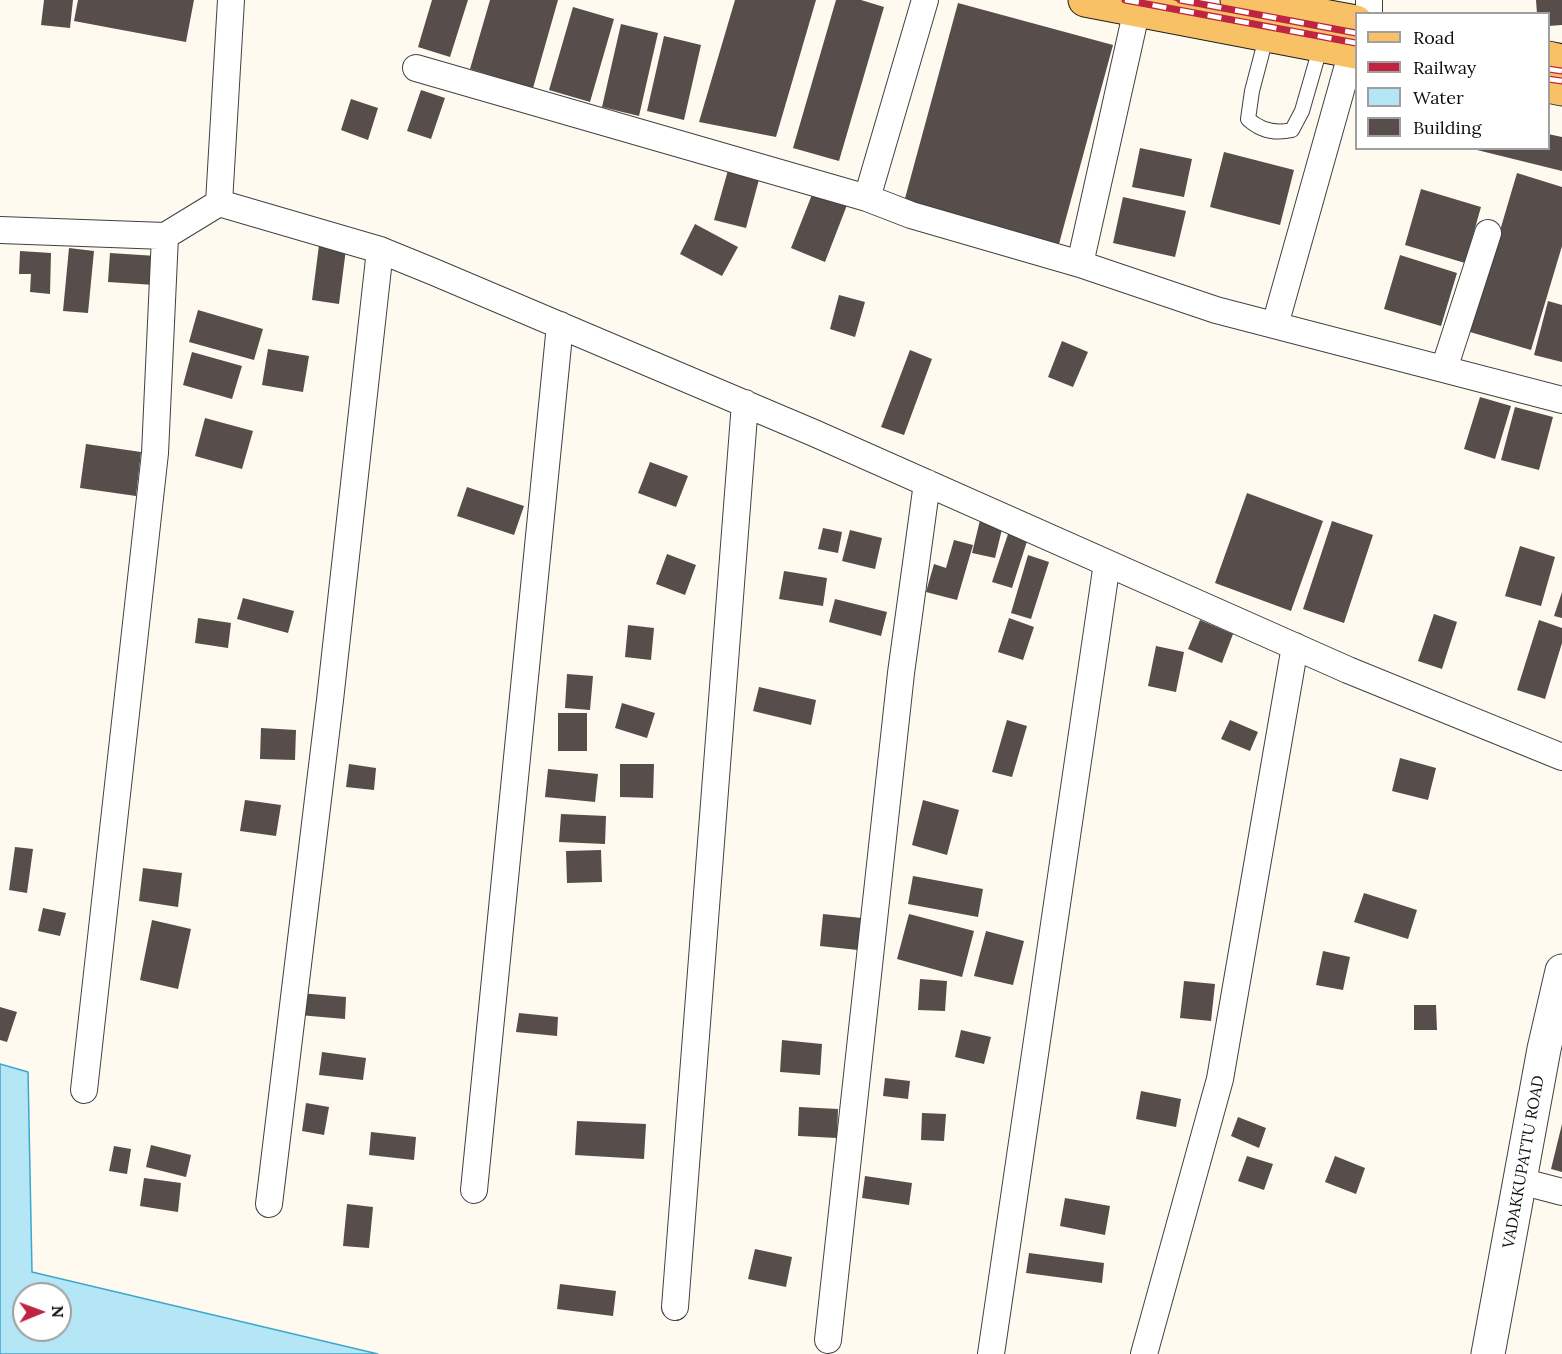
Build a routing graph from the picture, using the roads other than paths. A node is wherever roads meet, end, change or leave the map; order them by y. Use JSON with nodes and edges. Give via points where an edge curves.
{"nodes":[{"id":1,"x":231,"y":0,"type":"edge"},
{"id":2,"x":925,"y":0,"type":"edge"},
{"id":3,"x":1085,"y":0,"type":"edge"},
{"id":4,"x":1237,"y":0,"type":"edge"},
{"id":5,"x":1137,"y":9,"type":"junction"},
{"id":6,"x":1185,"y":9,"type":"edge"},
{"id":7,"x":1266,"y":34,"type":"junction"},
{"id":8,"x":1355,"y":42,"type":"edge"},
{"id":9,"x":1321,"y":45,"type":"junction"},
{"id":10,"x":416,"y":68,"type":"dead end"},
{"id":11,"x":867,"y":198,"type":"junction"},
{"id":12,"x":219,"y":203,"type":"junction"},
{"id":13,"x":0,"y":230,"type":"edge"},
{"id":14,"x":1488,"y":233,"type":"dead end"},
{"id":15,"x":165,"y":236,"type":"junction"},
{"id":16,"x":380,"y":249,"type":"junction"},
{"id":17,"x":1080,"y":264,"type":"junction"},
{"id":18,"x":560,"y":325,"type":"junction"},
{"id":19,"x":1275,"y":325,"type":"junction"},
{"id":20,"x":1444,"y":369,"type":"junction"},
{"id":21,"x":1562,"y":400,"type":"edge"},
{"id":22,"x":745,"y":403,"type":"junction"},
{"id":23,"x":927,"y":483,"type":"junction"},
{"id":24,"x":1107,"y":563,"type":"junction"},
{"id":25,"x":1294,"y":646,"type":"junction"},
{"id":26,"x":1562,"y":757,"type":"edge"},
{"id":27,"x":1562,"y":971,"type":"edge"},
{"id":28,"x":1553,"y":1052,"type":"edge"},
{"id":29,"x":84,"y":1090,"type":"dead end"},
{"id":30,"x":1521,"y":1181,"type":"junction"},
{"id":31,"x":474,"y":1190,"type":"dead end"},
{"id":32,"x":1562,"y":1192,"type":"edge"},
{"id":33,"x":269,"y":1204,"type":"dead end"},
{"id":34,"x":675,"y":1307,"type":"dead end"},
{"id":35,"x":828,"y":1340,"type":"dead end"},
{"id":36,"x":991,"y":1354,"type":"edge"},
{"id":37,"x":1144,"y":1354,"type":"edge"},
{"id":38,"x":1488,"y":1354,"type":"edge"}],
"edges":[{"from":1,"to":12,"type":"street"},
{"from":2,"to":11,"type":"street"},
{"from":3,"to":5,"type":"main road"},
{"from":4,"to":8,"type":"main road"},
{"from":5,"to":6,"type":"main road"},
{"from":5,"to":17,"type":"street"},
{"from":6,"to":7,"type":"main road"},
{"from":7,"to":9,"type":"main road"},
{"from":7,"to":9,"type":"lane","via":[[1248,119],[1257,128],[1279,133],[1292,130],[1302,111]]},
{"from":8,"to":9,"type":"main road"},
{"from":8,"to":19,"type":"street"},
{"from":10,"to":11,"type":"street"},
{"from":11,"to":17,"type":"street"},
{"from":12,"to":15,"type":"street"},
{"from":12,"to":16,"type":"street"},
{"from":13,"to":15,"type":"street"},
{"from":14,"to":20,"type":"street"},
{"from":15,"to":29,"type":"street","via":[[155,453]]},
{"from":16,"to":18,"type":"street"},
{"from":16,"to":33,"type":"street"},
{"from":17,"to":19,"type":"street","via":[[1216,310]]},
{"from":18,"to":22,"type":"street"},
{"from":18,"to":31,"type":"street"},
{"from":19,"to":20,"type":"street"},
{"from":20,"to":21,"type":"street"},
{"from":22,"to":23,"type":"street"},
{"from":22,"to":34,"type":"street"},
{"from":23,"to":24,"type":"street"},
{"from":23,"to":35,"type":"street","via":[[901,673]]},
{"from":24,"to":25,"type":"street"},
{"from":24,"to":36,"type":"street"},
{"from":25,"to":26,"type":"street"},
{"from":25,"to":37,"type":"street","via":[[1221,1079]]},
{"from":27,"to":28,"type":"street","name":"VADAKKUPATTU ROAD"},
{"from":28,"to":30,"type":"street","name":"VADAKKUPATTU ROAD"},
{"from":30,"to":32,"type":"street"},
{"from":30,"to":38,"type":"street","name":"VADAKKUPATTU ROAD"}]}
